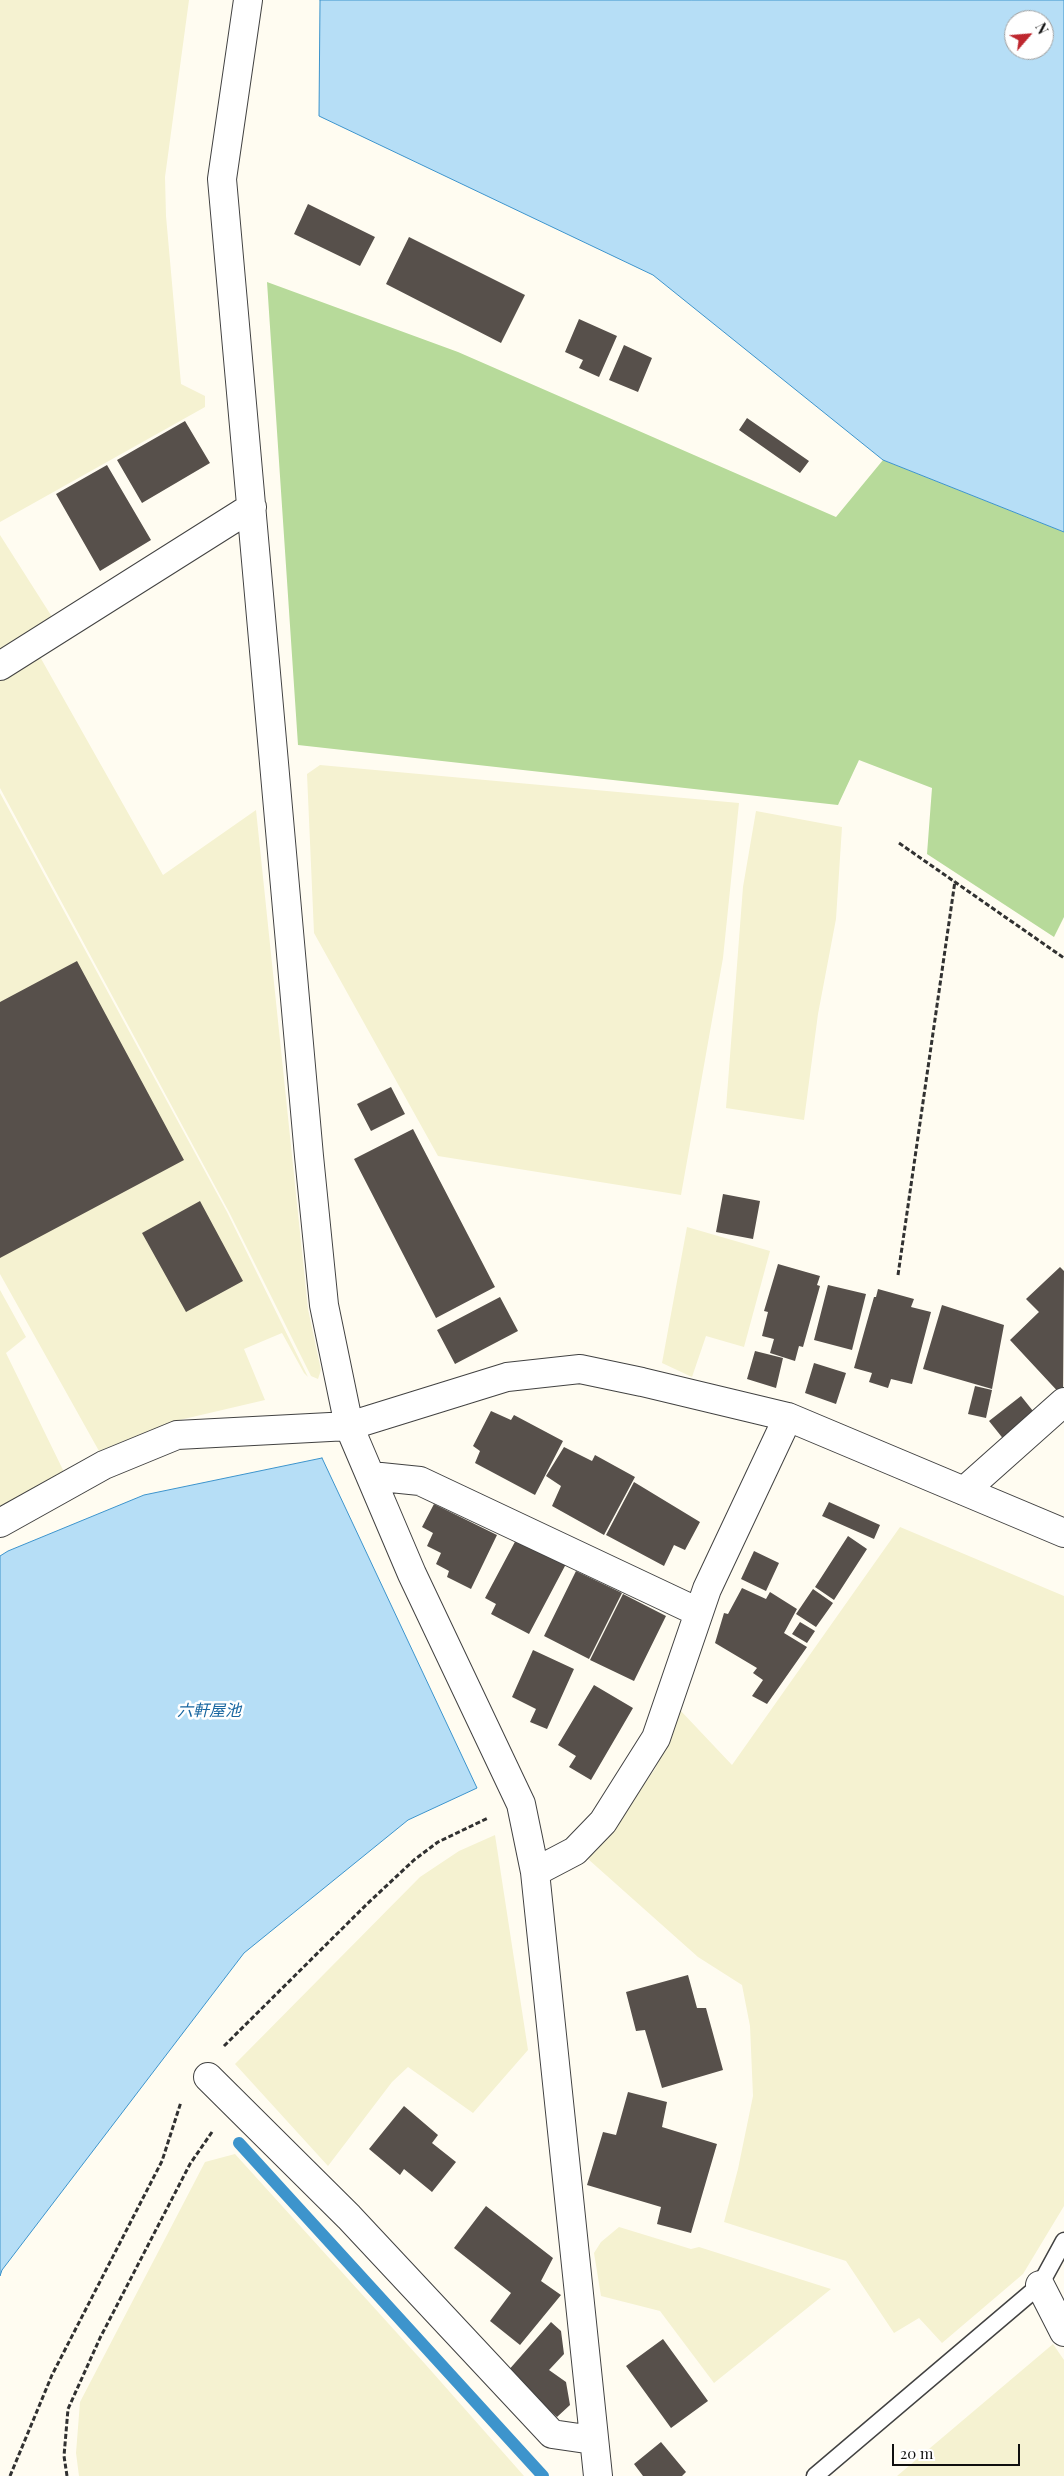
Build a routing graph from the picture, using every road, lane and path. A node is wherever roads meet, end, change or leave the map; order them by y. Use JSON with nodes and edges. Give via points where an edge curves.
{"nodes":[{"id":1,"x":248,"y":0,"type":"edge"},
{"id":2,"x":252,"y":507,"type":"junction"},
{"id":3,"x":0,"y":666,"type":"edge"},
{"id":4,"x":899,"y":842,"type":"dead end"},
{"id":5,"x":955,"y":881,"type":"junction"},
{"id":6,"x":1064,"y":958,"type":"edge"},
{"id":7,"x":898,"y":1275,"type":"dead end"},
{"id":8,"x":1064,"y":1402,"type":"edge"},
{"id":9,"x":788,"y":1417,"type":"junction"},
{"id":10,"x":349,"y":1426,"type":"junction"},
{"id":11,"x":371,"y":1476,"type":"junction"},
{"id":12,"x":964,"y":1491,"type":"junction"},
{"id":13,"x":0,"y":1523,"type":"edge"},
{"id":14,"x":1064,"y":1533,"type":"edge"},
{"id":15,"x":698,"y":1612,"type":"junction"},
{"id":16,"x":535,"y":1872,"type":"junction"},
{"id":17,"x":208,"y":2077,"type":"dead end"},
{"id":18,"x":243,"y":2111,"type":"junction"},
{"id":19,"x":1064,"y":2241,"type":"edge"},
{"id":20,"x":1040,"y":2285,"type":"junction"},
{"id":21,"x":1064,"y":2332,"type":"edge"},
{"id":22,"x":593,"y":2440,"type":"junction"},
{"id":23,"x":67,"y":2476,"type":"edge"},
{"id":24,"x":598,"y":2476,"type":"edge"},
{"id":25,"x":815,"y":2476,"type":"edge"}],
"edges":[{"from":1,"to":2,"type":"street","via":[[222,179]]},
{"from":2,"to":3,"type":"street"},
{"from":2,"to":10,"type":"street","via":[[324,1305]]},
{"from":4,"to":5,"type":"path"},
{"from":5,"to":6,"type":"path"},
{"from":5,"to":7,"type":"path"},
{"from":8,"to":12,"type":"street"},
{"from":9,"to":10,"type":"street","via":[[580,1369],[507,1377]]},
{"from":9,"to":12,"type":"street"},
{"from":9,"to":15,"type":"street"},
{"from":10,"to":11,"type":"street"},
{"from":10,"to":13,"type":"street","via":[[177,1435],[104,1465]]},
{"from":11,"to":15,"type":"street","via":[[420,1481]]},
{"from":11,"to":16,"type":"street","via":[[412,1574],[521,1804]]},
{"from":12,"to":14,"type":"street"},
{"from":15,"to":16,"type":"street","via":[[656,1738],[603,1822],[575,1851]]},
{"from":16,"to":22,"type":"street"},
{"from":17,"to":18,"type":"street"},
{"from":18,"to":22,"type":"street","via":[[349,2217],[552,2434]]},
{"from":18,"to":23,"type":"path","via":[[214,2129],[190,2164],[100,2338],[68,2409],[64,2456]]},
{"from":19,"to":20,"type":"lane"},
{"from":20,"to":21,"type":"street"},
{"from":20,"to":25,"type":"lane"},
{"from":22,"to":24,"type":"street"}]}
